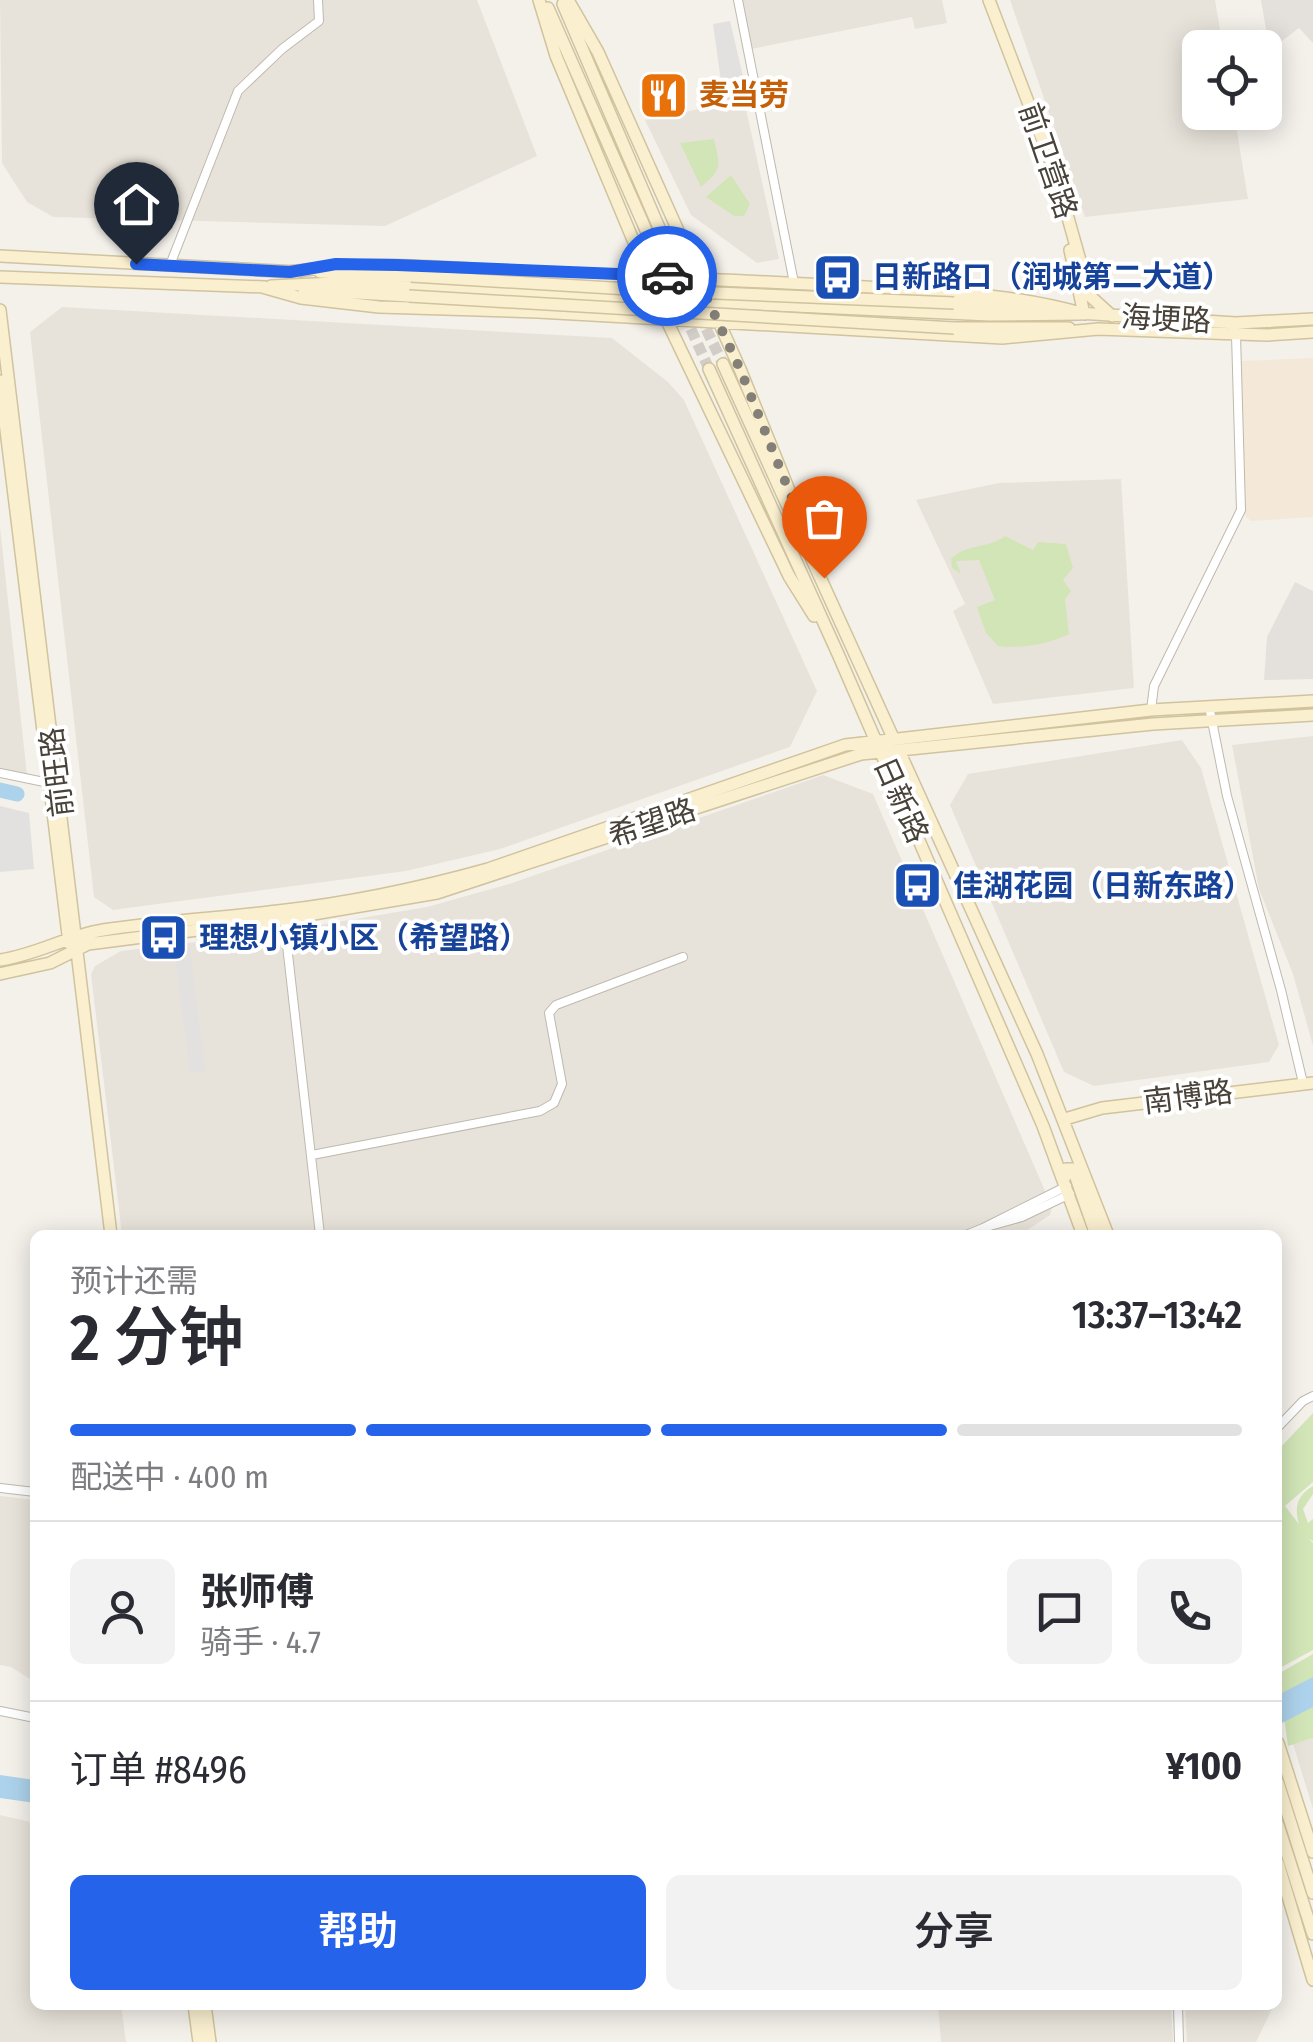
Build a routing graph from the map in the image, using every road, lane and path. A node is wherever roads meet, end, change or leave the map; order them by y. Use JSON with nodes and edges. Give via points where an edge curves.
{"nodes":[{"id":1,"x":318,"y":0,"type":"edge"},
{"id":2,"x":542,"y":0,"type":"edge"},
{"id":3,"x":565,"y":0,"type":"edge"},
{"id":4,"x":738,"y":0,"type":"edge"},
{"id":5,"x":985,"y":0,"type":"edge"},
{"id":6,"x":0,"y":256,"type":"edge"},
{"id":7,"x":170,"y":265,"type":"junction"},
{"id":8,"x":290,"y":272,"type":"junction"},
{"id":9,"x":648,"y":276,"type":"junction"},
{"id":10,"x":0,"y":277,"type":"edge"},
{"id":11,"x":697,"y":277,"type":"junction"},
{"id":12,"x":794,"y":283,"type":"junction"},
{"id":13,"x":262,"y":287,"type":"junction"},
{"id":14,"x":659,"y":301,"type":"junction"},
{"id":15,"x":708,"y":302,"type":"junction"},
{"id":16,"x":0,"y":310,"type":"edge"},
{"id":17,"x":1084,"y":314,"type":"junction"},
{"id":18,"x":1313,"y":319,"type":"edge"},
{"id":19,"x":668,"y":320,"type":"junction"},
{"id":20,"x":1112,"y":322,"type":"junction"},
{"id":21,"x":717,"y":323,"type":"junction"},
{"id":22,"x":1098,"y":329,"type":"junction"},
{"id":23,"x":1313,"y":332,"type":"edge"},
{"id":24,"x":1236,"y":335,"type":"junction"},
{"id":25,"x":723,"y":364,"type":"tunnel mouth"},
{"id":26,"x":708,"y":369,"type":"tunnel mouth"},
{"id":27,"x":0,"y":381,"type":"edge"},
{"id":28,"x":844,"y":635,"type":"junction"},
{"id":29,"x":838,"y":654,"type":"junction"},
{"id":30,"x":1313,"y":700,"type":"edge"},
{"id":31,"x":1151,"y":710,"type":"junction"},
{"id":32,"x":1210,"y":713,"type":"junction"},
{"id":33,"x":1313,"y":714,"type":"edge"},
{"id":34,"x":891,"y":739,"type":"junction"},
{"id":35,"x":878,"y":746,"type":"junction"},
{"id":36,"x":897,"y":752,"type":"junction"},
{"id":37,"x":0,"y":773,"type":"edge"},
{"id":38,"x":49,"y":783,"type":"junction"},
{"id":39,"x":284,"y":919,"type":"junction"},
{"id":40,"x":73,"y":943,"type":"junction"},
{"id":41,"x":683,"y":957,"type":"dead end"},
{"id":42,"x":0,"y":960,"type":"edge"},
{"id":43,"x":0,"y":974,"type":"edge"},
{"id":44,"x":1308,"y":1083,"type":"edge"},
{"id":45,"x":1065,"y":1119,"type":"junction"},
{"id":46,"x":312,"y":1155,"type":"junction"},
{"id":47,"x":1067,"y":1186,"type":"junction"},
{"id":48,"x":107,"y":1230,"type":"edge"},
{"id":49,"x":320,"y":1230,"type":"edge"},
{"id":50,"x":978,"y":1230,"type":"edge"},
{"id":51,"x":1082,"y":1230,"type":"edge"},
{"id":52,"x":1094,"y":1230,"type":"edge"},
{"id":53,"x":1106,"y":1230,"type":"edge"},
{"id":54,"x":1313,"y":1396,"type":"edge"},
{"id":55,"x":1282,"y":1423,"type":"edge"},
{"id":56,"x":0,"y":1488,"type":"edge"},
{"id":57,"x":30,"y":1491,"type":"edge"},
{"id":58,"x":0,"y":1712,"type":"edge"},
{"id":59,"x":30,"y":1717,"type":"edge"},
{"id":60,"x":1282,"y":1756,"type":"edge"},
{"id":61,"x":1282,"y":1796,"type":"edge"},
{"id":62,"x":1282,"y":1838,"type":"edge"},
{"id":63,"x":1313,"y":1852,"type":"edge"},
{"id":64,"x":1282,"y":1875,"type":"edge"},
{"id":65,"x":1313,"y":1894,"type":"edge"},
{"id":66,"x":1313,"y":1934,"type":"edge"},
{"id":67,"x":1313,"y":1980,"type":"edge"},
{"id":68,"x":195,"y":2010,"type":"edge"},
{"id":69,"x":206,"y":2010,"type":"edge"},
{"id":70,"x":1178,"y":2010,"type":"edge"},
{"id":71,"x":199,"y":2042,"type":"edge"},
{"id":72,"x":210,"y":2042,"type":"edge"},
{"id":73,"x":1179,"y":2042,"type":"edge"}],
"edges":[{"from":1,"to":7,"type":"street","via":[[319,21],[238,90]]},
{"from":2,"to":3,"type":"main road","name":"日新路","via":[[660,245]]},
{"from":2,"to":9,"type":"main road","via":[[556,56]]},
{"from":3,"to":11,"type":"main road","name":"日新路","via":[[598,52]]},
{"from":4,"to":12,"type":"street"},
{"from":5,"to":17,"type":"main road","name":"前卫营路","via":[[1049,179]]},
{"from":5,"to":20,"type":"main road","name":"前卫营路","via":[[1056,175],[1090,296]]},
{"from":6,"to":7,"type":"main road","name":"海埂路"},
{"from":7,"to":8,"type":"main road","name":"海埂路"},
{"from":8,"to":9,"type":"main road","via":[[336,264]]},
{"from":8,"to":17,"type":"main road","name":"海埂路","bridge":true},
{"from":9,"to":11,"type":"main road"},
{"from":9,"to":14,"type":"main road"},
{"from":10,"to":13,"type":"main road","name":"海埂路"},
{"from":11,"to":12,"type":"main road"},
{"from":11,"to":14,"type":"main road","via":[[684,296]]},
{"from":11,"to":15,"type":"main road","name":"日新路"},
{"from":12,"to":17,"type":"main road","via":[[1002,295]]},
{"from":13,"to":14,"type":"main road","via":[[336,283]]},
{"from":13,"to":19,"type":"main road","via":[[379,307]]},
{"from":13,"to":22,"type":"main road","name":"海埂路","bridge":true,"via":[[954,328]]},
{"from":14,"to":19,"type":"main road"},
{"from":15,"to":17,"type":"main road"},
{"from":15,"to":19,"type":"main road","via":[[684,306]]},
{"from":15,"to":21,"type":"main road","name":"日新路"},
{"from":16,"to":40,"type":"main road","name":"前旺路"},
{"from":17,"to":20,"type":"main road","name":"海埂路"},
{"from":18,"to":20,"type":"main road","name":"海埂路"},
{"from":19,"to":21,"type":"main road"},
{"from":19,"to":29,"type":"main road","via":[[789,576]]},
{"from":20,"to":22,"type":"main road"},
{"from":20,"to":24,"type":"main road","name":"海埂路"},
{"from":21,"to":22,"type":"main road","via":[[1002,338]]},
{"from":21,"to":28,"type":"main road","name":"日新路"},
{"from":23,"to":24,"type":"main road","name":"海埂路"},
{"from":24,"to":31,"type":"street","via":[[1241,510],[1154,686]]},
{"from":25,"to":28,"type":"main road","name":"日新路"},
{"from":26,"to":29,"type":"main road","name":"日新路"},
{"from":27,"to":38,"type":"main road","name":"前旺路"},
{"from":28,"to":34,"type":"main road","name":"日新路"},
{"from":29,"to":35,"type":"main road","name":"日新路"},
{"from":30,"to":32,"type":"main road","name":"希望路"},
{"from":31,"to":32,"type":"main road","name":"希望路"},
{"from":31,"to":34,"type":"main road","name":"希望路"},
{"from":32,"to":33,"type":"main road","name":"希望路"},
{"from":32,"to":36,"type":"main road","name":"希望路"},
{"from":32,"to":44,"type":"street"},
{"from":34,"to":35,"type":"main road","name":"希望路"},
{"from":34,"to":36,"type":"main road","name":"日新路"},
{"from":35,"to":36,"type":"main road","name":"希望路"},
{"from":35,"to":39,"type":"main road","name":"希望路","via":[[437,893]]},
{"from":35,"to":40,"type":"main road","name":"希望路","via":[[827,750],[433,884]]},
{"from":35,"to":47,"type":"main road","name":"日新路"},
{"from":36,"to":45,"type":"main road","name":"日新路"},
{"from":37,"to":38,"type":"street"},
{"from":38,"to":40,"type":"main road","name":"前旺路"},
{"from":39,"to":40,"type":"main road","name":"希望路"},
{"from":39,"to":46,"type":"street"},
{"from":40,"to":42,"type":"main road","name":"希望路"},
{"from":40,"to":43,"type":"main road","name":"希望路","via":[[50,963]]},
{"from":40,"to":48,"type":"main road","name":"前旺路"},
{"from":41,"to":46,"type":"street","via":[[556,1005],[549,1013],[562,1084],[554,1102],[540,1110]]},
{"from":44,"to":45,"type":"main road","name":"南博路","via":[[1102,1108]]},
{"from":45,"to":53,"type":"main road","name":"日新路"},
{"from":46,"to":49,"type":"street"},
{"from":47,"to":50,"type":"street"},
{"from":47,"to":51,"type":"main road","name":"日新路"},
{"from":47,"to":52,"type":"main road","via":[[1066,1169],[1072,1168]]},
{"from":54,"to":55,"type":"street"},
{"from":56,"to":57,"type":"street"},
{"from":58,"to":59,"type":"street"},
{"from":60,"to":63,"type":"main road"},
{"from":61,"to":65,"type":"main road"},
{"from":62,"to":66,"type":"main road"},
{"from":64,"to":67,"type":"main road"},
{"from":68,"to":71,"type":"main road"},
{"from":69,"to":72,"type":"main road"},
{"from":70,"to":73,"type":"street"}]}
